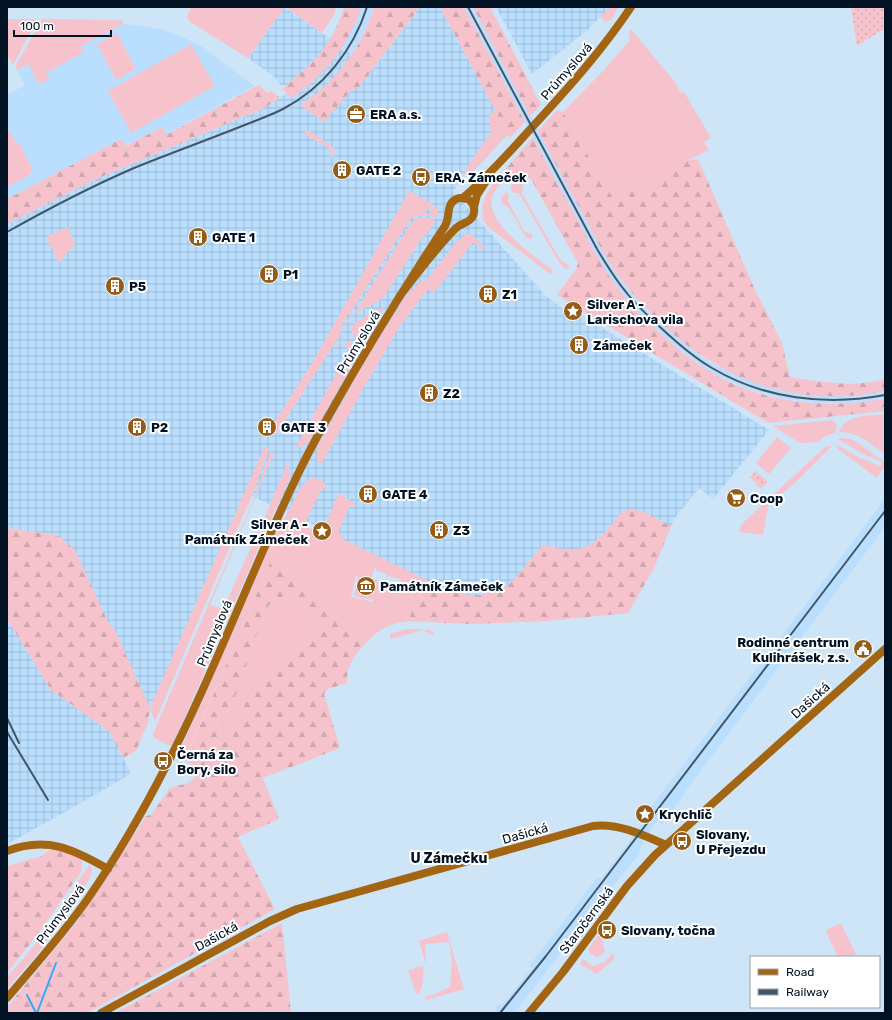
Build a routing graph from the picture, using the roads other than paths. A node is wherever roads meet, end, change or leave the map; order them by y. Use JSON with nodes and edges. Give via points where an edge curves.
{"nodes":[{"id":1,"x":631,"y":7,"type":"edge"},
{"id":2,"x":514,"y":147,"type":"junction"},
{"id":3,"x":464,"y":198,"type":"junction"},
{"id":4,"x":474,"y":207,"type":"junction"},
{"id":5,"x":448,"y":212,"type":"junction"},
{"id":6,"x":463,"y":224,"type":"junction"},
{"id":7,"x":402,"y":293,"type":"junction"},
{"id":8,"x":885,"y":649,"type":"edge"},
{"id":9,"x":666,"y":845,"type":"junction"},
{"id":10,"x":7,"y":851,"type":"edge"},
{"id":11,"x":108,"y":869,"type":"junction"},
{"id":12,"x":7,"y":997,"type":"edge"},
{"id":13,"x":101,"y":1013,"type":"edge"},
{"id":14,"x":529,"y":1013,"type":"edge"}],
"edges":[{"from":1,"to":2,"type":"main road","name":"Průmyslová","via":[[596,56]]},
{"from":2,"to":3,"type":"main road","name":"Průmyslová"},
{"from":2,"to":4,"type":"main road","name":"Průmyslová","via":[[481,189]]},
{"from":3,"to":4,"type":"main road"},
{"from":3,"to":5,"type":"main road","name":"Průmyslová","via":[[452,201]]},
{"from":4,"to":6,"type":"main road","name":"Průmyslová","via":[[472,217]]},
{"from":5,"to":6,"type":"main road","via":[[453,221]]},
{"from":5,"to":7,"type":"main road","name":"Průmyslová","via":[[445,226]]},
{"from":6,"to":7,"type":"main road","name":"Průmyslová","via":[[456,228]]},
{"from":7,"to":11,"type":"main road","name":"Průmyslová","via":[[354,370],[300,468],[182,735]]},
{"from":8,"to":9,"type":"main road","name":"Dašická"},
{"from":9,"to":13,"type":"main road","name":"Dašická","via":[[619,828],[593,826],[297,909],[270,921]]},
{"from":9,"to":14,"type":"main road","name":"Staročernská","via":[[627,886]]},
{"from":10,"to":11,"type":"main road","via":[[30,845],[54,845],[78,853]]},
{"from":11,"to":12,"type":"main road","name":"Průmyslová","via":[[75,916]]}]}
